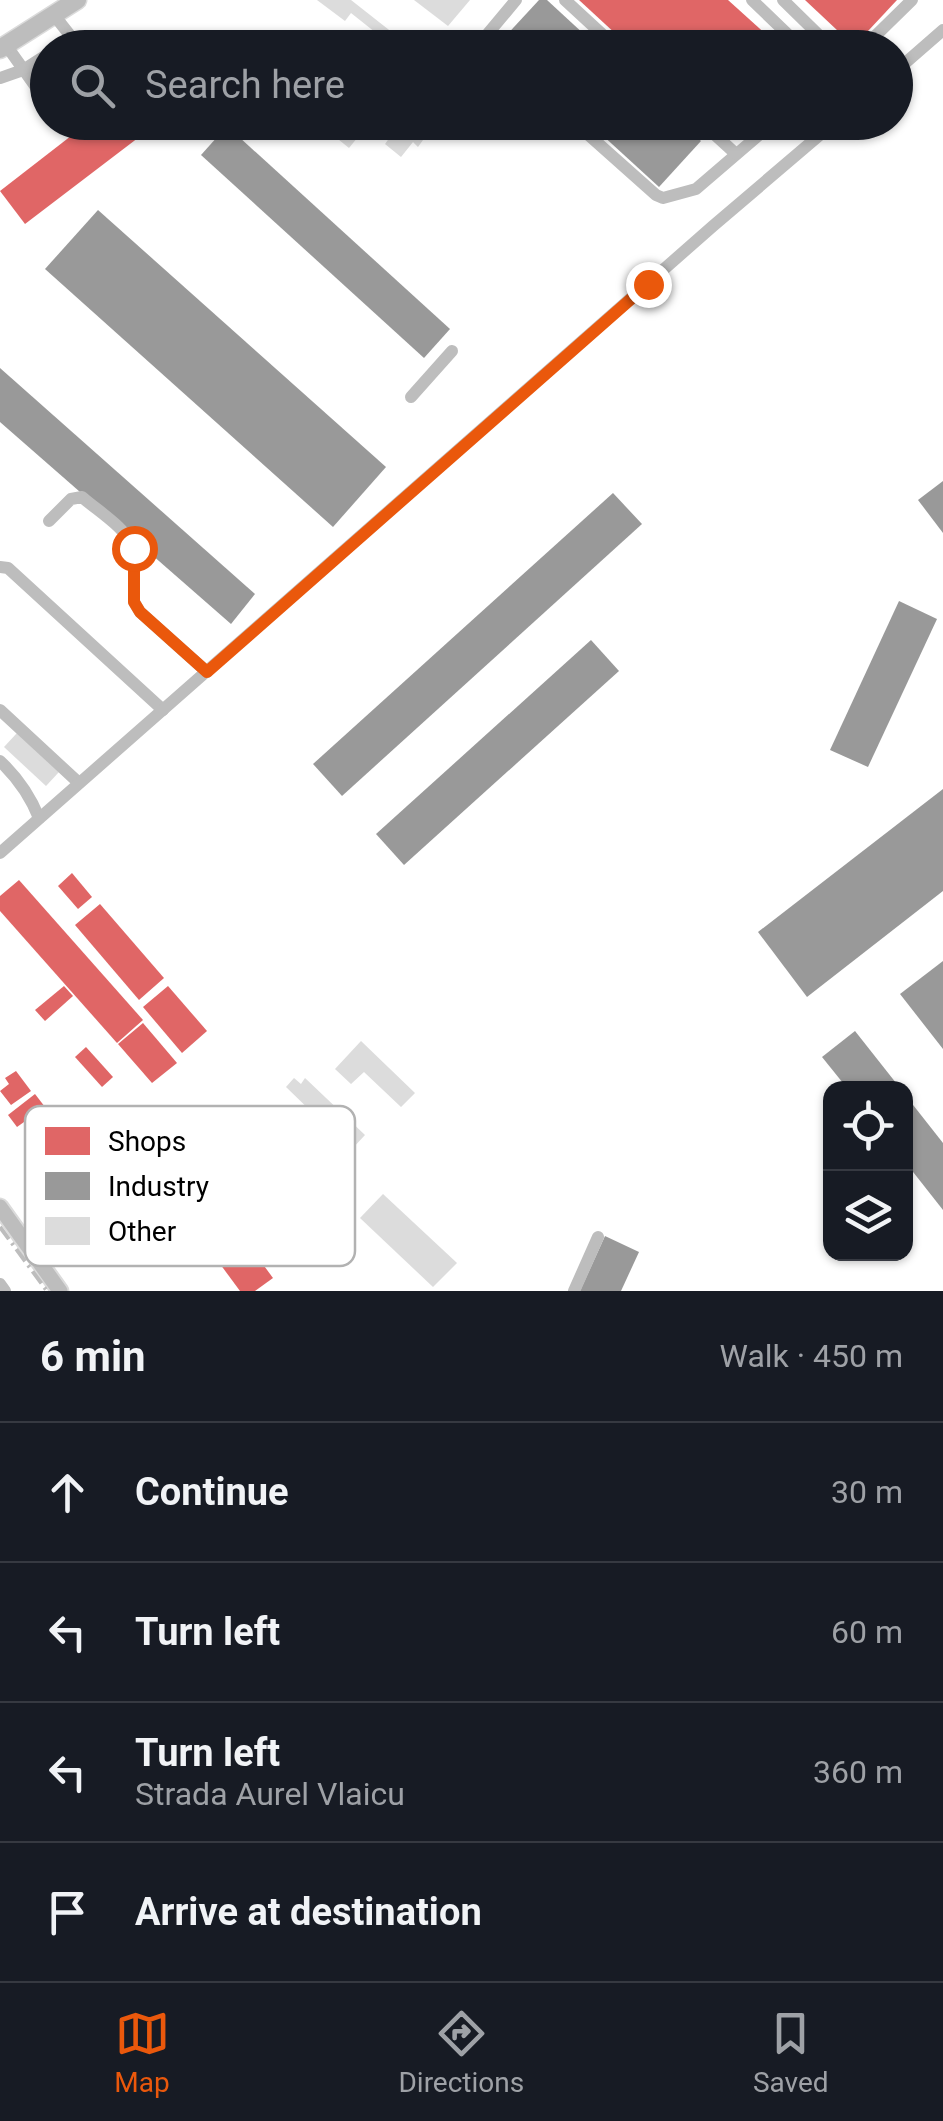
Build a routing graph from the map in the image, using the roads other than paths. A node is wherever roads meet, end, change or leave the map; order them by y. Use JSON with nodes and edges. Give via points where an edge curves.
{"nodes":[{"id":1,"x":76,"y":0,"type":"edge"},
{"id":2,"x":516,"y":0,"type":"edge"},
{"id":3,"x":564,"y":0,"type":"edge"},
{"id":4,"x":752,"y":0,"type":"edge"},
{"id":5,"x":783,"y":0,"type":"edge"},
{"id":6,"x":912,"y":0,"type":"edge"},
{"id":7,"x":54,"y":7,"type":"edge"},
{"id":8,"x":68,"y":30,"type":"edge"},
{"id":9,"x":491,"y":30,"type":"edge"},
{"id":10,"x":598,"y":30,"type":"edge"},
{"id":11,"x":783,"y":30,"type":"edge"},
{"id":12,"x":814,"y":30,"type":"edge"},
{"id":13,"x":881,"y":30,"type":"edge"},
{"id":14,"x":943,"y":30,"type":"edge"},
{"id":15,"x":2,"y":43,"type":"edge"},
{"id":16,"x":913,"y":57,"type":"edge"},
{"id":17,"x":30,"y":66,"type":"edge"},
{"id":18,"x":23,"y":70,"type":"junction"},
{"id":19,"x":0,"y":78,"type":"edge"},
{"id":20,"x":30,"y":80,"type":"edge"},
{"id":21,"x":594,"y":140,"type":"edge"},
{"id":22,"x":721,"y":140,"type":"edge"},
{"id":23,"x":753,"y":140,"type":"edge"},
{"id":24,"x":814,"y":140,"type":"edge"},
{"id":25,"x":736,"y":154,"type":"junction"},
{"id":26,"x":452,"y":351,"type":"dead end"},
{"id":27,"x":411,"y":397,"type":"dead end"},
{"id":28,"x":49,"y":521,"type":"dead end"},
{"id":29,"x":0,"y":567,"type":"edge"},
{"id":30,"x":207,"y":672,"type":"junction"},
{"id":31,"x":0,"y":710,"type":"edge"},
{"id":32,"x":163,"y":710,"type":"junction"},
{"id":33,"x":0,"y":761,"type":"edge"},
{"id":34,"x":79,"y":783,"type":"junction"},
{"id":35,"x":39,"y":818,"type":"junction"},
{"id":36,"x":0,"y":852,"type":"edge"},
{"id":37,"x":0,"y":1207,"type":"edge"},
{"id":38,"x":598,"y":1237,"type":"dead end"},
{"id":39,"x":25,"y":1242,"type":"edge"},
{"id":40,"x":42,"y":1266,"type":"edge"},
{"id":41,"x":0,"y":1284,"type":"edge"},
{"id":42,"x":5,"y":1291,"type":"edge"},
{"id":43,"x":60,"y":1291,"type":"edge"},
{"id":44,"x":574,"y":1291,"type":"edge"}],
"edges":[{"from":1,"to":7,"type":"highway"},
{"from":2,"to":9,"type":"street"},
{"from":3,"to":10,"type":"street"},
{"from":4,"to":11,"type":"street"},
{"from":5,"to":12,"type":"street"},
{"from":6,"to":13,"type":"street"},
{"from":7,"to":8,"type":"street"},
{"from":7,"to":15,"type":"highway"},
{"from":14,"to":16,"type":"street"},
{"from":15,"to":18,"type":"street"},
{"from":17,"to":18,"type":"street"},
{"from":18,"to":19,"type":"street"},
{"from":18,"to":20,"type":"street"},
{"from":21,"to":25,"type":"street","via":[[663,198],[696,189]]},
{"from":22,"to":25,"type":"street"},
{"from":23,"to":25,"type":"street"},
{"from":24,"to":30,"type":"street"},
{"from":26,"to":27,"type":"street"},
{"from":28,"to":30,"type":"street","via":[[76,496],[122,530],[134,548],[134,602]]},
{"from":29,"to":32,"type":"street"},
{"from":30,"to":32,"type":"street"},
{"from":31,"to":34,"type":"street"},
{"from":32,"to":34,"type":"street"},
{"from":33,"to":35,"type":"street","via":[[22,784]]},
{"from":34,"to":35,"type":"street"},
{"from":35,"to":36,"type":"street"},
{"from":37,"to":39,"type":"main road"},
{"from":38,"to":44,"type":"street"},
{"from":40,"to":43,"type":"main road"},
{"from":41,"to":42,"type":"street"}]}
